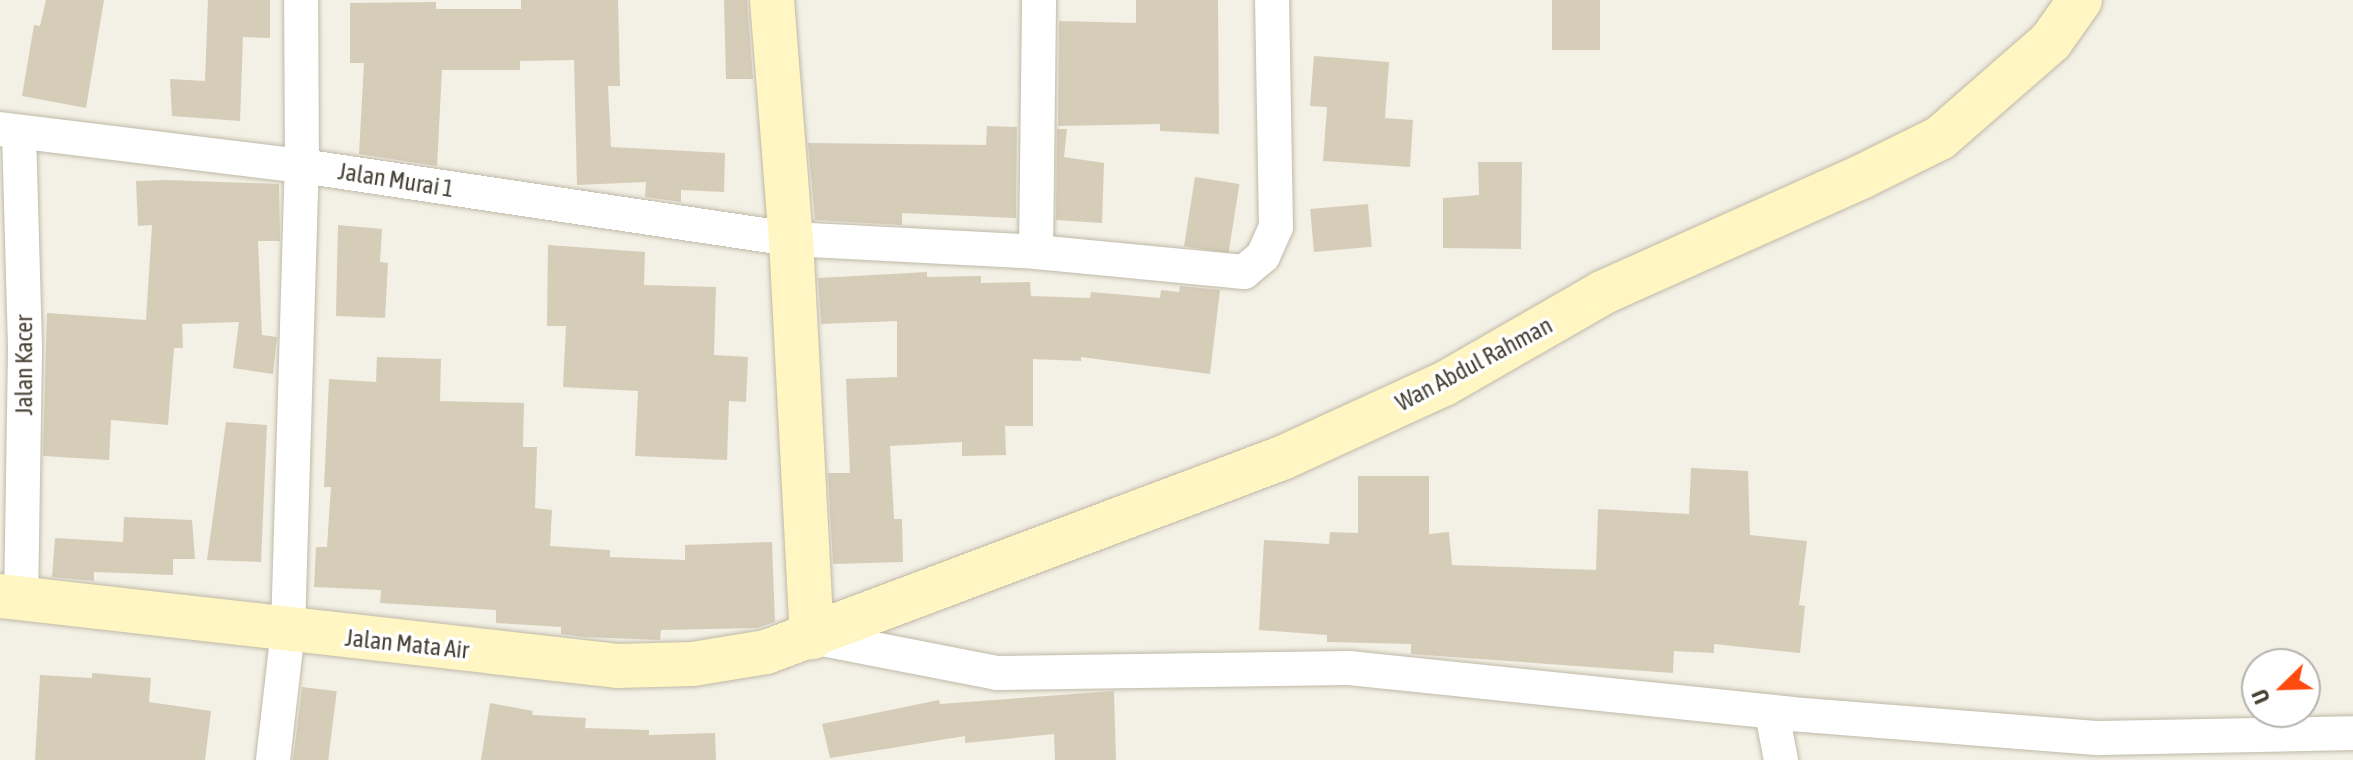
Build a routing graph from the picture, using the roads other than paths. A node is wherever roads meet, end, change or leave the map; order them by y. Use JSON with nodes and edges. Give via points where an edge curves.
{"nodes":[{"id":1,"x":301,"y":0,"type":"edge"},
{"id":2,"x":772,"y":0,"type":"edge"},
{"id":3,"x":1039,"y":0,"type":"edge"},
{"id":4,"x":1272,"y":0,"type":"edge"},
{"id":5,"x":2080,"y":0,"type":"edge"},
{"id":6,"x":10,"y":131,"type":"edge"},
{"id":7,"x":302,"y":166,"type":"junction"},
{"id":8,"x":791,"y":239,"type":"junction"},
{"id":9,"x":1036,"y":252,"type":"junction"},
{"id":10,"x":10,"y":597,"type":"edge"},
{"id":11,"x":288,"y":630,"type":"junction"},
{"id":12,"x":812,"y":637,"type":"junction"},
{"id":13,"x":1772,"y":713,"type":"junction"},
{"id":14,"x":2353,"y":733,"type":"edge"},
{"id":15,"x":273,"y":760,"type":"edge"},
{"id":16,"x":1781,"y":760,"type":"edge"}],
"edges":[{"from":1,"to":7,"type":"street"},
{"from":2,"to":8,"type":"street"},
{"from":3,"to":9,"type":"street"},
{"from":4,"to":9,"type":"street","name":"Jalan Murai 1","via":[[1276,227],[1263,256],[1244,272]]},
{"from":5,"to":12,"type":"street","name":"Wan Abdul Rahman","via":[[2051,41],[1940,138],[1604,292],[1444,384],[1282,458],[1003,559]]},
{"from":6,"to":7,"type":"street","name":"Jalan Murai 1"},
{"from":6,"to":10,"type":"street","name":"Jalan Kacer","via":[[25,351]]},
{"from":7,"to":8,"type":"street","name":"Jalan Murai 1"},
{"from":7,"to":11,"type":"street"},
{"from":8,"to":9,"type":"street","name":"Jalan Murai 1"},
{"from":8,"to":12,"type":"street"},
{"from":10,"to":11,"type":"street","name":"Jalan Mata Air"},
{"from":11,"to":12,"type":"street","name":"Jalan Mata Air","via":[[617,666],[693,664],[766,652]]},
{"from":11,"to":15,"type":"street"},
{"from":12,"to":13,"type":"street","via":[[997,673],[1349,668]]},
{"from":13,"to":14,"type":"street","via":[[2099,738]]},
{"from":13,"to":16,"type":"street"}]}
